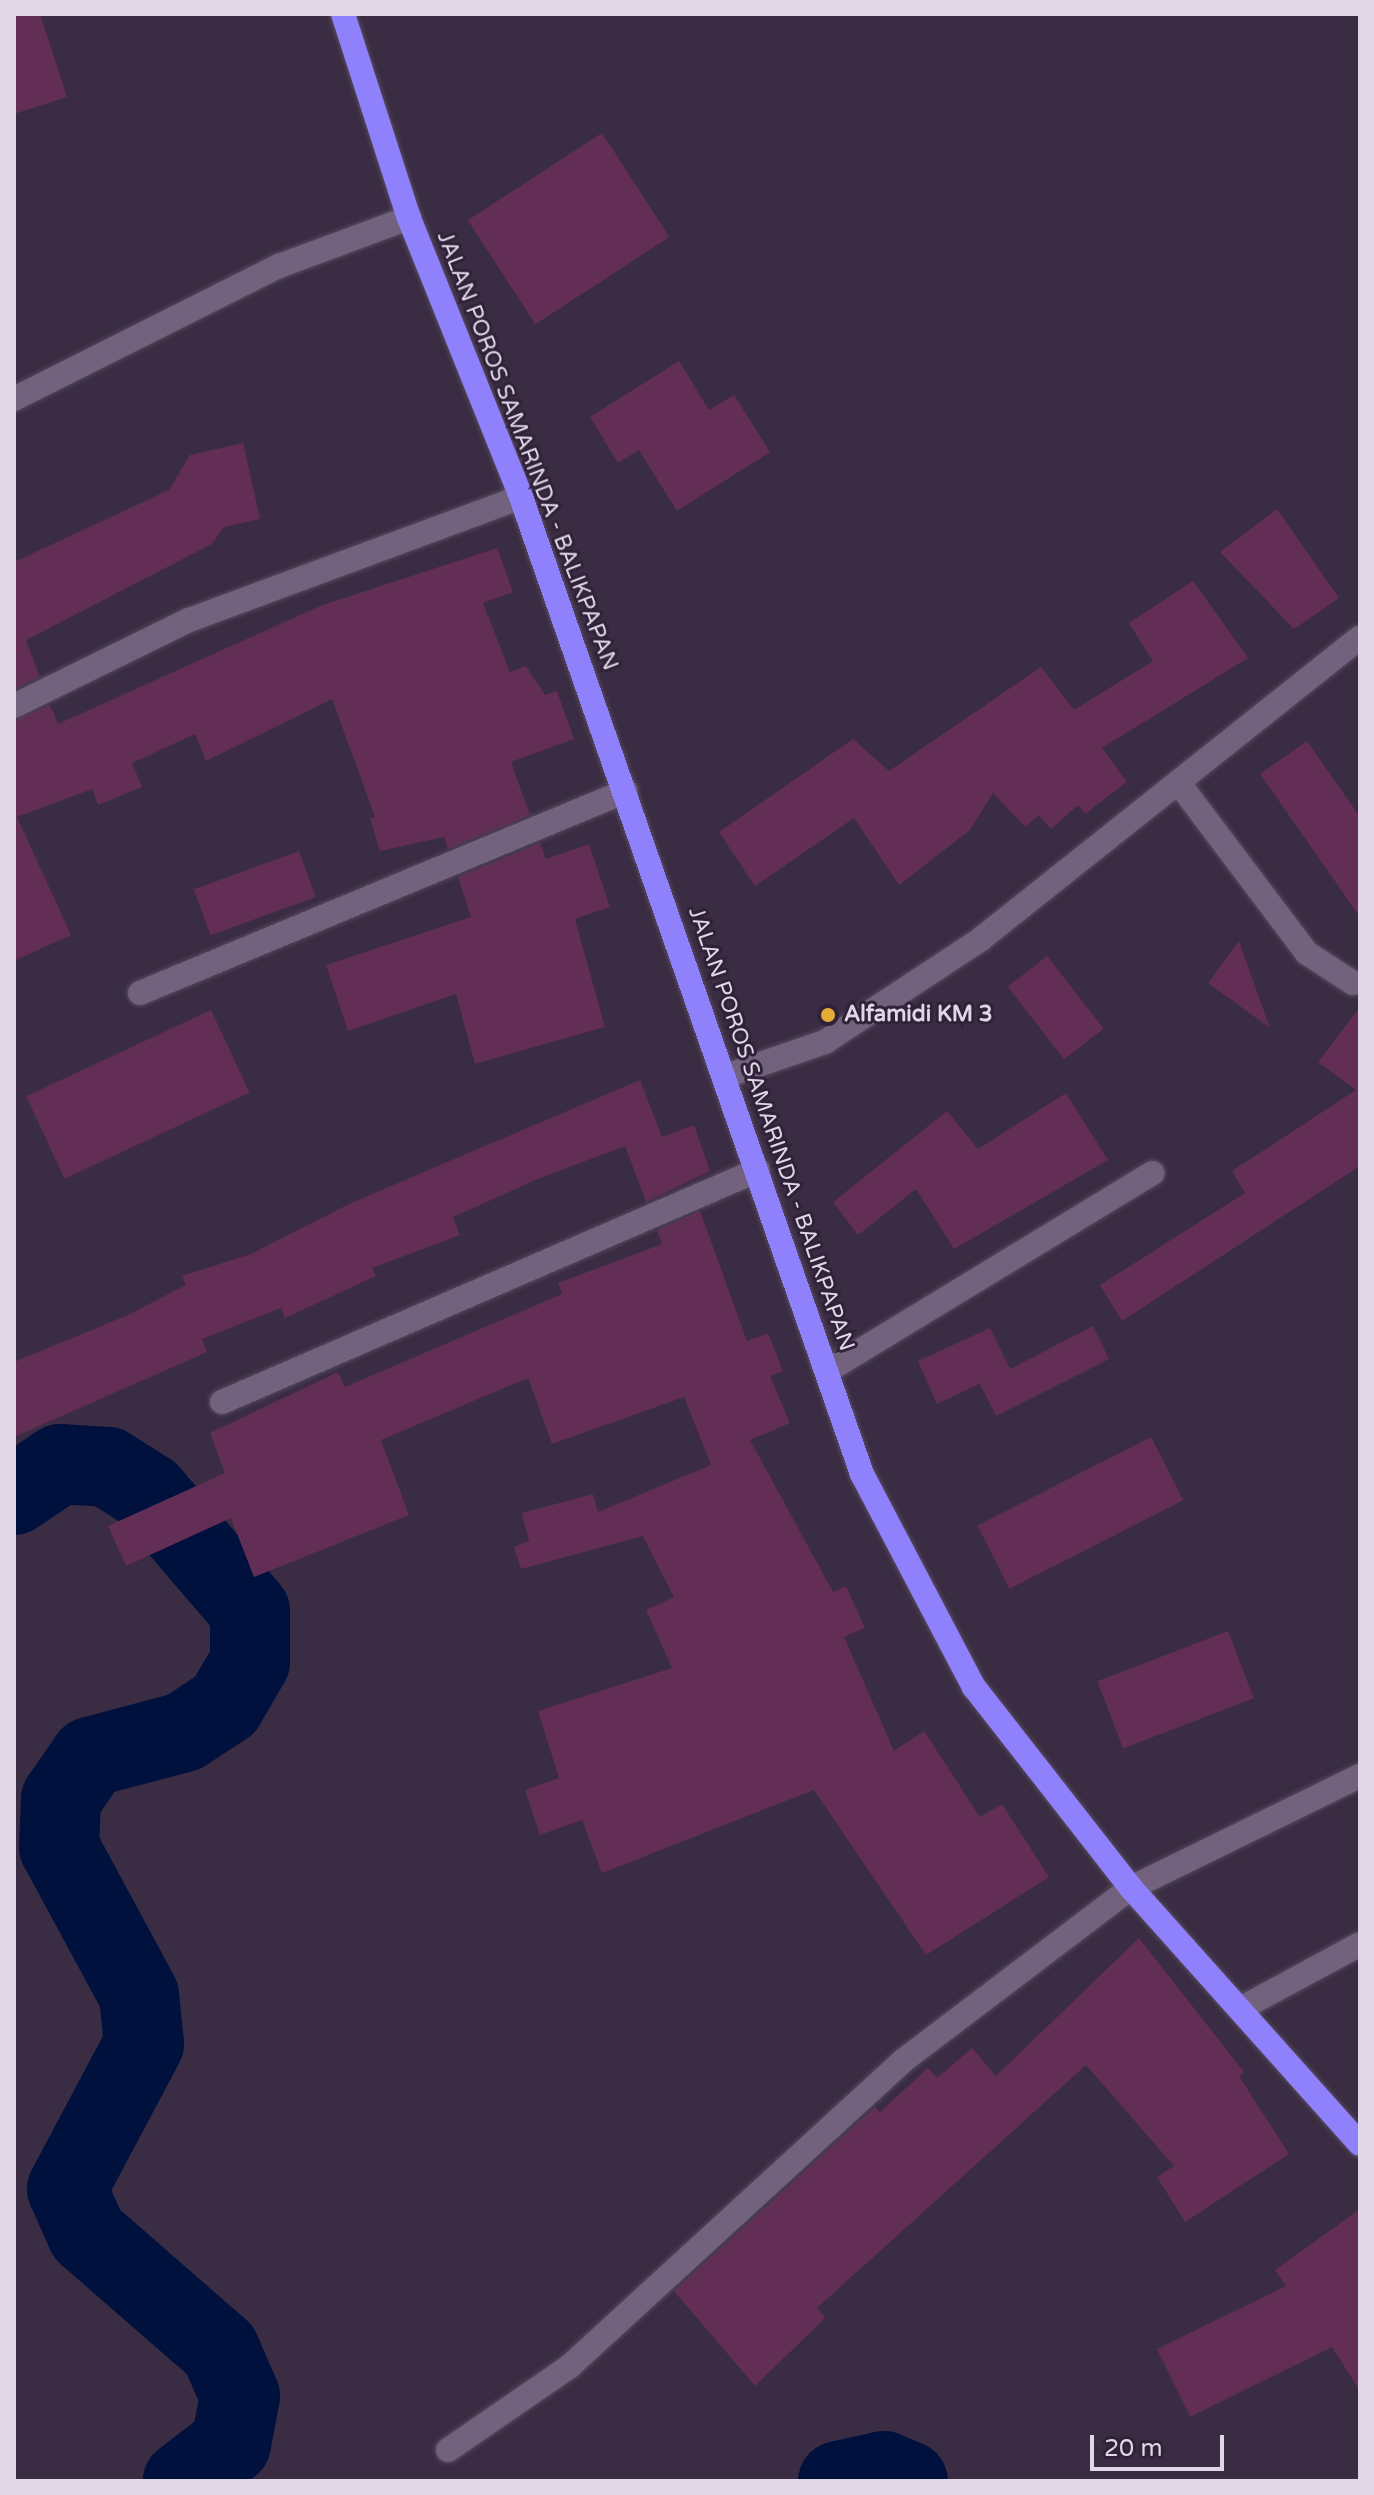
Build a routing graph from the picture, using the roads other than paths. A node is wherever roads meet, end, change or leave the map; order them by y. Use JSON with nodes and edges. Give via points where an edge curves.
{"nodes":[{"id":1,"x":343,"y":14,"type":"edge"},
{"id":2,"x":409,"y":218,"type":"junction"},
{"id":3,"x":14,"y":399,"type":"edge"},
{"id":4,"x":521,"y":497,"type":"junction"},
{"id":5,"x":1360,"y":638,"type":"edge"},
{"id":6,"x":14,"y":706,"type":"edge"},
{"id":7,"x":1181,"y":786,"type":"junction"},
{"id":8,"x":626,"y":791,"type":"junction"},
{"id":9,"x":1353,"y":983,"type":"dead end"},
{"id":10,"x":140,"y":993,"type":"dead end"},
{"id":11,"x":726,"y":1076,"type":"junction"},
{"id":12,"x":758,"y":1170,"type":"junction"},
{"id":13,"x":1153,"y":1173,"type":"dead end"},
{"id":14,"x":827,"y":1371,"type":"junction"},
{"id":15,"x":222,"y":1402,"type":"dead end"},
{"id":16,"x":1360,"y":1776,"type":"edge"},
{"id":17,"x":1131,"y":1888,"type":"junction"},
{"id":18,"x":1360,"y":1944,"type":"edge"},
{"id":19,"x":1240,"y":2009,"type":"junction"},
{"id":20,"x":1360,"y":2144,"type":"edge"},
{"id":21,"x":448,"y":2450,"type":"dead end"}],
"edges":[{"from":1,"to":2,"type":"highway","name":"JALAN POROS SAMARINDA - BALIKPAPAN"},
{"from":2,"to":3,"type":"street","via":[[279,266]]},
{"from":2,"to":4,"type":"highway","name":"JALAN POROS SAMARINDA - BALIKPAPAN"},
{"from":4,"to":6,"type":"street","via":[[189,620]]},
{"from":4,"to":8,"type":"highway","name":"JALAN POROS SAMARINDA - BALIKPAPAN"},
{"from":5,"to":7,"type":"street"},
{"from":7,"to":9,"type":"street","via":[[1307,953]]},
{"from":7,"to":11,"type":"street","via":[[981,939],[825,1042]]},
{"from":8,"to":10,"type":"street"},
{"from":8,"to":11,"type":"highway","name":"JALAN POROS SAMARINDA - BALIKPAPAN"},
{"from":11,"to":12,"type":"highway","name":"JALAN POROS SAMARINDA - BALIKPAPAN"},
{"from":12,"to":14,"type":"highway","name":"JALAN POROS SAMARINDA - BALIKPAPAN"},
{"from":12,"to":15,"type":"street"},
{"from":13,"to":14,"type":"street"},
{"from":14,"to":17,"type":"highway","name":"JALAN POROS SAMARINDA - BALIKPAPAN","via":[[862,1474],[974,1687]]},
{"from":16,"to":17,"type":"street"},
{"from":17,"to":19,"type":"highway","name":"JALAN POROS SAMARINDA - BALIKPAPAN"},
{"from":17,"to":21,"type":"street","via":[[892,2070],[570,2366]]},
{"from":18,"to":19,"type":"street"},
{"from":19,"to":20,"type":"highway","name":"JALAN POROS SAMARINDA - BALIKPAPAN"}]}
